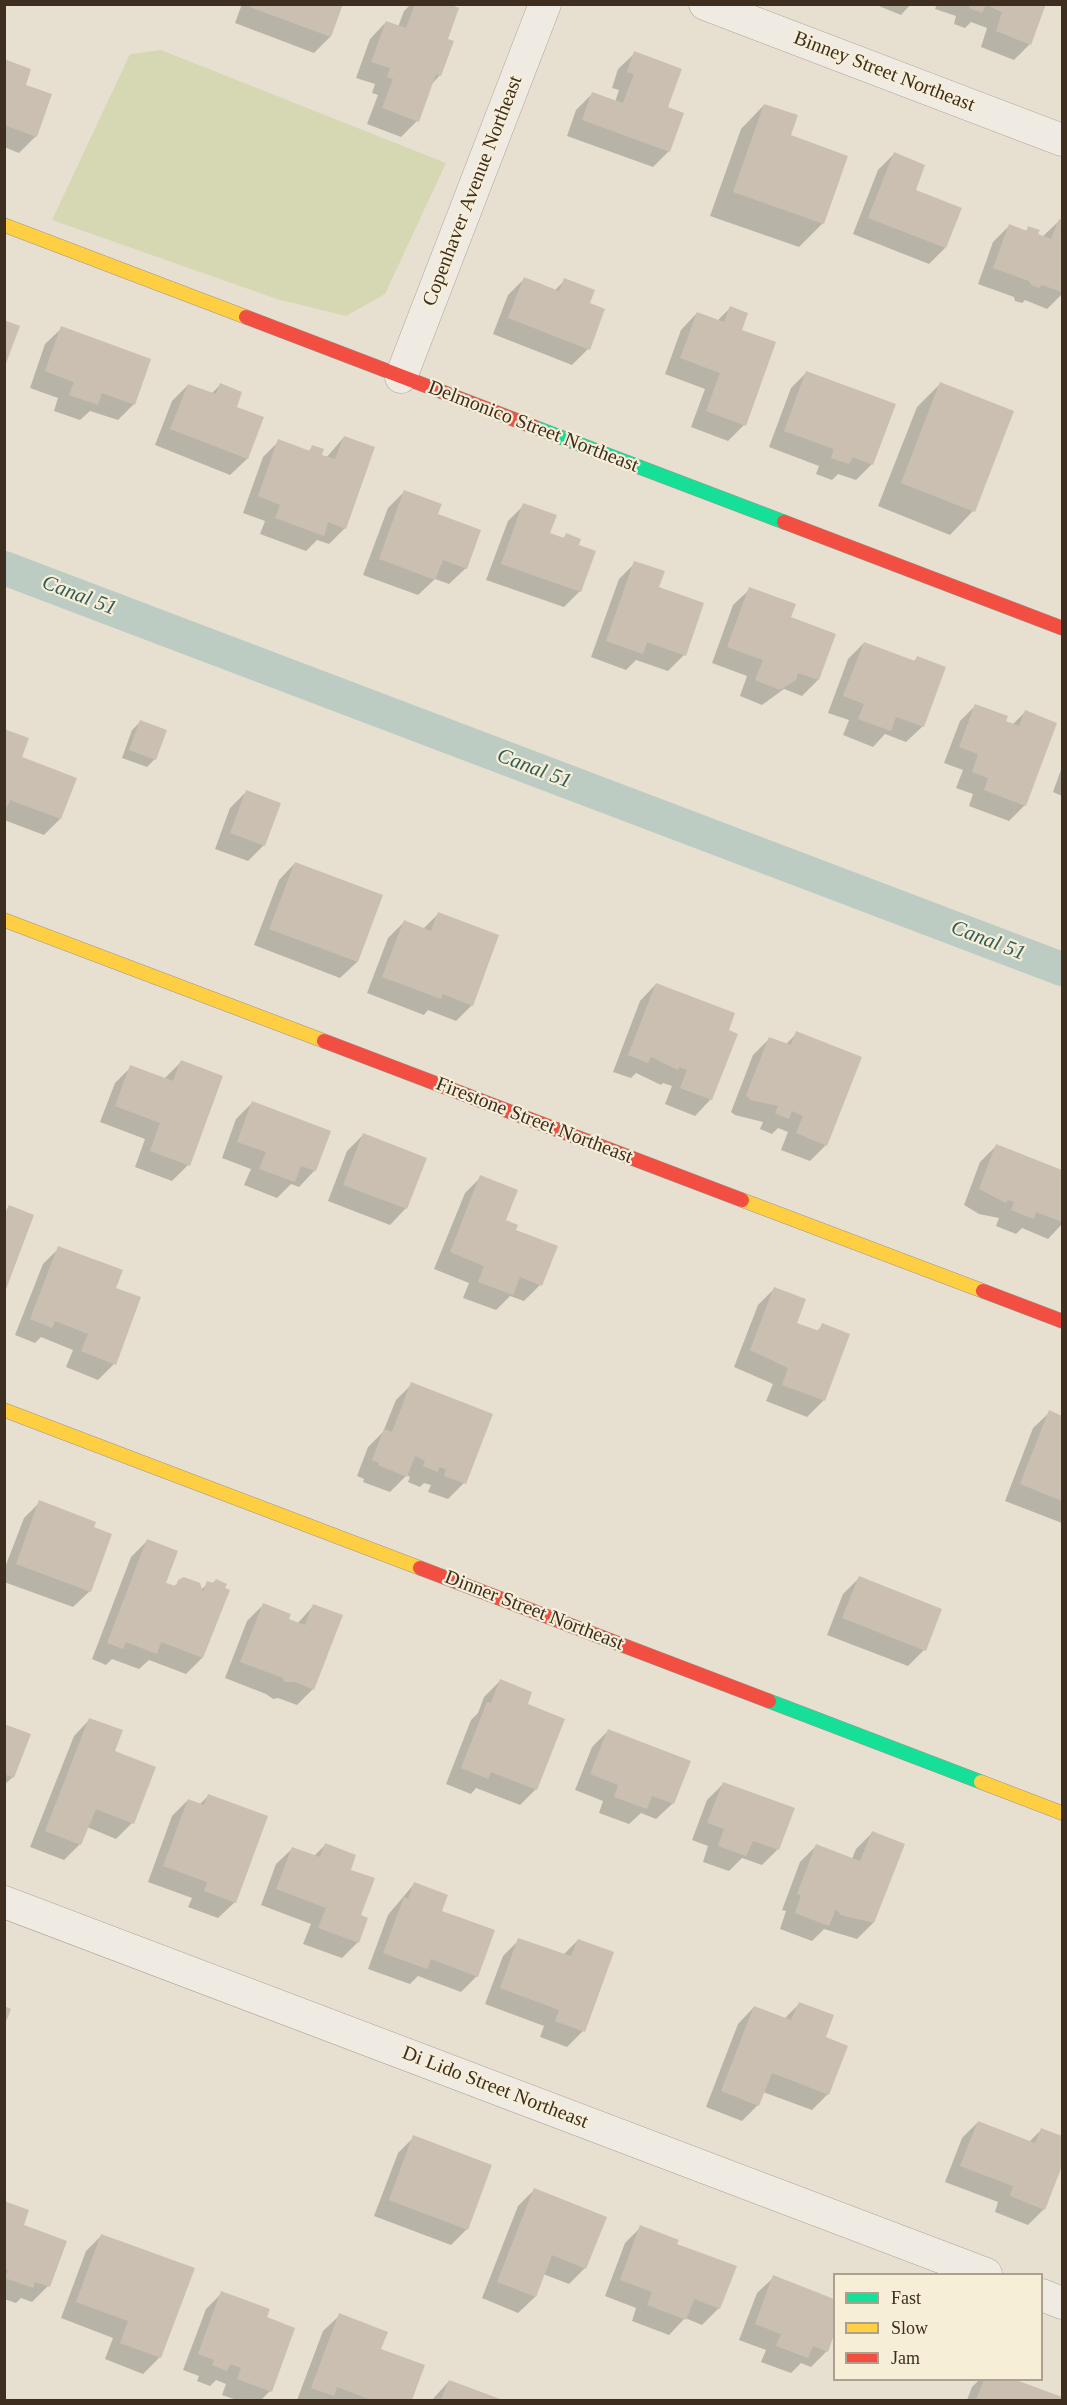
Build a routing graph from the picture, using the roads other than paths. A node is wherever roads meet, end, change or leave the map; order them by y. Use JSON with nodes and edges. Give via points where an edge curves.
{"nodes":[{"id":1,"x":545,"y":4,"type":"edge"},
{"id":2,"x":705,"y":4,"type":"edge"},
{"id":3,"x":1062,"y":140,"type":"edge"},
{"id":4,"x":4,"y":225,"type":"edge"},
{"id":5,"x":401,"y":377,"type":"junction"},
{"id":6,"x":1062,"y":628,"type":"edge"},
{"id":7,"x":4,"y":920,"type":"edge"},
{"id":8,"x":1062,"y":1321,"type":"edge"},
{"id":9,"x":4,"y":1410,"type":"edge"},
{"id":10,"x":1062,"y":1813,"type":"edge"},
{"id":11,"x":4,"y":1902,"type":"edge"},
{"id":12,"x":983,"y":2273,"type":"edge"},
{"id":13,"x":1043,"y":2296,"type":"edge"},
{"id":14,"x":1062,"y":2303,"type":"edge"}],
"edges":[{"from":1,"to":5,"type":"street","name":"Copenhaver Avenue Northeast"},
{"from":2,"to":3,"type":"street","name":"Binney Street Northeast"},
{"from":4,"to":5,"type":"street","name":"Delmonico Street Northeast"},
{"from":5,"to":6,"type":"street","name":"Delmonico Street Northeast"},
{"from":7,"to":8,"type":"street","name":"Firestone Street Northeast"},
{"from":9,"to":10,"type":"street","name":"Dinner Street Northeast"},
{"from":11,"to":12,"type":"street","name":"Di Lido Street Northeast"},
{"from":13,"to":14,"type":"street"}]}
